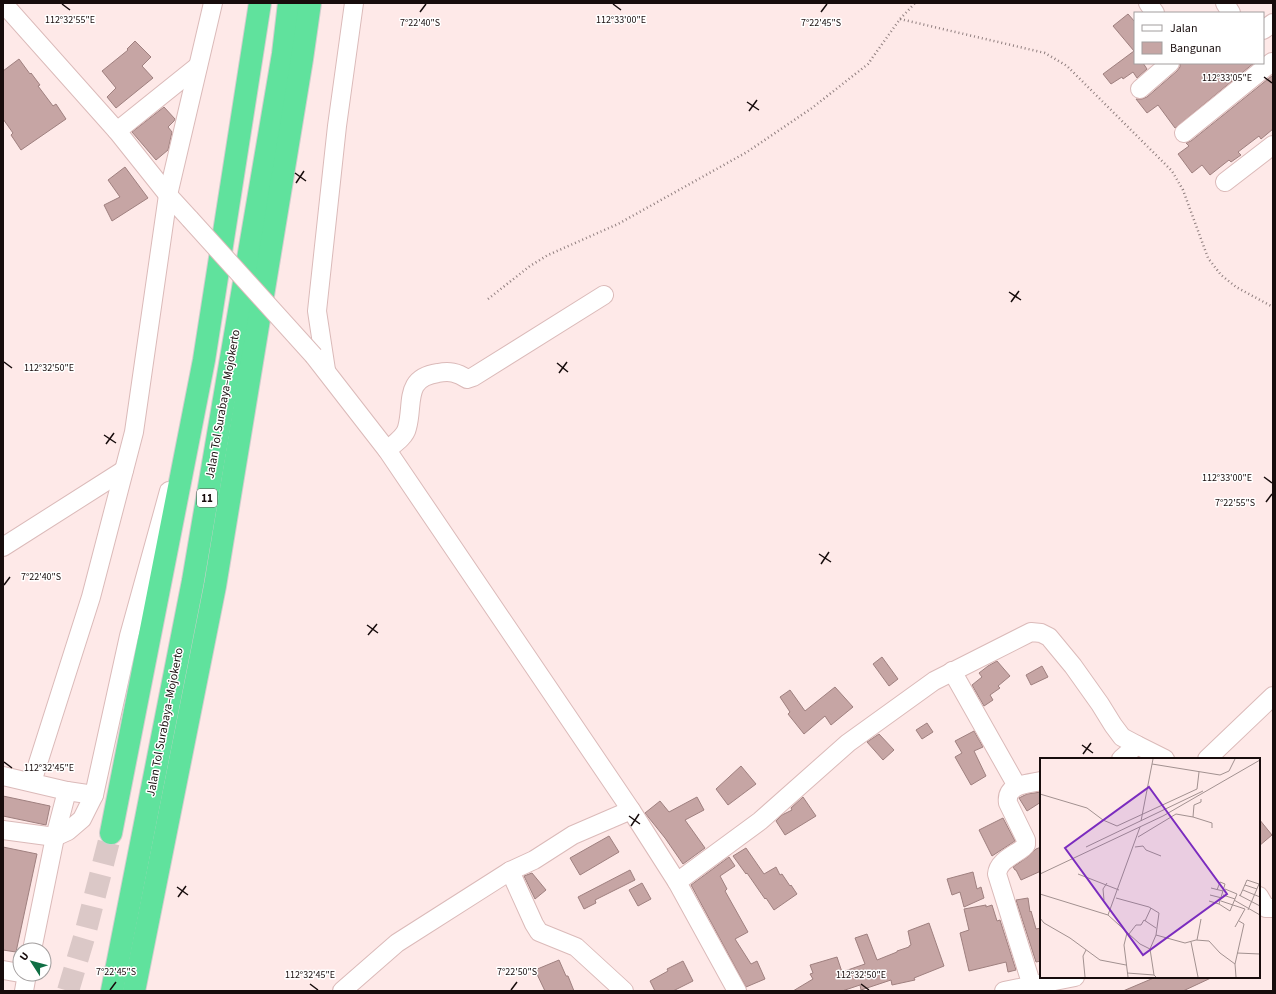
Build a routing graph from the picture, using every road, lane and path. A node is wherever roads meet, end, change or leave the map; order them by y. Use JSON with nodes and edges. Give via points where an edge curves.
{"nodes":[{"id":1,"x":3,"y":3,"type":"edge"},
{"id":2,"x":260,"y":3,"type":"edge"},
{"id":3,"x":290,"y":3,"type":"edge"},
{"id":4,"x":310,"y":3,"type":"edge"},
{"id":5,"x":354,"y":3,"type":"edge"},
{"id":6,"x":915,"y":3,"type":"edge"},
{"id":7,"x":1148,"y":3,"type":"edge"},
{"id":8,"x":1225,"y":3,"type":"edge"},
{"id":9,"x":211,"y":4,"type":"edge"},
{"id":10,"x":1154,"y":12,"type":"edge"},
{"id":11,"x":1230,"y":12,"type":"edge"},
{"id":12,"x":900,"y":19,"type":"junction"},
{"id":13,"x":1273,"y":23,"type":"edge"},
{"id":14,"x":1264,"y":29,"type":"edge"},
{"id":15,"x":1169,"y":64,"type":"edge"},
{"id":16,"x":1262,"y":64,"type":"edge"},
{"id":17,"x":198,"y":66,"type":"junction"},
{"id":18,"x":1140,"y":89,"type":"dead end"},
{"id":19,"x":117,"y":131,"type":"junction"},
{"id":20,"x":1184,"y":133,"type":"dead end"},
{"id":21,"x":1273,"y":145,"type":"edge"},
{"id":22,"x":1226,"y":182,"type":"dead end"},
{"id":23,"x":168,"y":195,"type":"junction"},
{"id":24,"x":604,"y":295,"type":"dead end"},
{"id":25,"x":488,"y":299,"type":"dead end"},
{"id":26,"x":1273,"y":307,"type":"edge"},
{"id":27,"x":204,"y":360,"type":"junction"},
{"id":28,"x":326,"y":370,"type":"junction"},
{"id":29,"x":387,"y":450,"type":"junction"},
{"id":30,"x":124,"y":470,"type":"junction"},
{"id":31,"x":3,"y":547,"type":"edge"},
{"id":32,"x":952,"y":671,"type":"junction"},
{"id":33,"x":1273,"y":696,"type":"edge"},
{"id":34,"x":1137,"y":746,"type":"junction"},
{"id":35,"x":1122,"y":758,"type":"edge"},
{"id":36,"x":1163,"y":758,"type":"edge"},
{"id":37,"x":1208,"y":758,"type":"edge"},
{"id":38,"x":3,"y":776,"type":"edge"},
{"id":39,"x":1040,"y":781,"type":"edge"},
{"id":40,"x":32,"y":782,"type":"junction"},
{"id":41,"x":1017,"y":786,"type":"junction"},
{"id":42,"x":66,"y":791,"type":"junction"},
{"id":43,"x":94,"y":795,"type":"junction"},
{"id":44,"x":631,"y":810,"type":"junction"},
{"id":45,"x":3,"y":830,"type":"edge"},
{"id":46,"x":111,"y":833,"type":"tunnel mouth"},
{"id":47,"x":55,"y":838,"type":"junction"},
{"id":48,"x":510,"y":871,"type":"junction"},
{"id":49,"x":677,"y":882,"type":"junction"},
{"id":50,"x":34,"y":942,"type":"edge"},
{"id":51,"x":1070,"y":978,"type":"edge"},
{"id":52,"x":1032,"y":986,"type":"junction"},
{"id":53,"x":112,"y":991,"type":"edge"},
{"id":54,"x":134,"y":991,"type":"edge"},
{"id":55,"x":342,"y":991,"type":"edge"},
{"id":56,"x":624,"y":991,"type":"edge"},
{"id":57,"x":737,"y":991,"type":"edge"},
{"id":58,"x":1004,"y":991,"type":"edge"}],
"edges":[{"from":1,"to":19,"type":"street"},
{"from":2,"to":27,"type":"highway"},
{"from":3,"to":53,"type":"highway","name":"Jalan Tol Surabaya–Mojokerto","number":"11","via":[[193,581]]},
{"from":4,"to":54,"type":"highway","name":"Jalan Tol Surabaya–Mojokerto","number":"11","via":[[215,586]]},
{"from":5,"to":28,"type":"street","via":[[337,126],[317,311]]},
{"from":6,"to":12,"type":"path"},
{"from":7,"to":10,"type":"street"},
{"from":8,"to":11,"type":"street"},
{"from":9,"to":17,"type":"street"},
{"from":12,"to":25,"type":"path","via":[[868,64],[812,108],[747,152],[618,224],[548,255]]},
{"from":12,"to":26,"type":"path","via":[[1044,53],[1067,66],[1172,171],[1183,190],[1208,258],[1221,275],[1236,287]]},
{"from":13,"to":14,"type":"street"},
{"from":15,"to":18,"type":"street"},
{"from":16,"to":20,"type":"street"},
{"from":17,"to":19,"type":"street"},
{"from":17,"to":23,"type":"street"},
{"from":19,"to":23,"type":"street"},
{"from":21,"to":22,"type":"street"},
{"from":23,"to":28,"type":"street","bridge":true},
{"from":23,"to":30,"type":"street","via":[[134,432]]},
{"from":24,"to":29,"type":"street","via":[[473,377],[467,379],[461,374],[449,371],[424,377],[414,386],[404,436]]},
{"from":27,"to":43,"type":"street","via":[[129,636]]},
{"from":27,"to":46,"type":"highway"},
{"from":28,"to":29,"type":"street"},
{"from":29,"to":44,"type":"street"},
{"from":30,"to":31,"type":"street"},
{"from":30,"to":40,"type":"street","via":[[90,597]]},
{"from":32,"to":34,"type":"street","via":[[1031,632],[1041,632],[1049,637],[1073,666],[1122,737]]},
{"from":32,"to":41,"type":"street"},
{"from":32,"to":49,"type":"street","via":[[848,742],[760,820]]},
{"from":33,"to":37,"type":"street"},
{"from":34,"to":35,"type":"street"},
{"from":34,"to":36,"type":"street"},
{"from":38,"to":40,"type":"street"},
{"from":39,"to":41,"type":"street"},
{"from":40,"to":42,"type":"street"},
{"from":41,"to":52,"type":"street","via":[[1008,793],[1007,798],[1026,845],[1000,864],[997,874]]},
{"from":42,"to":43,"type":"street"},
{"from":42,"to":47,"type":"street"},
{"from":43,"to":47,"type":"street","via":[[82,819]]},
{"from":44,"to":48,"type":"street","via":[[573,836],[534,860]]},
{"from":44,"to":49,"type":"street"},
{"from":45,"to":47,"type":"street"},
{"from":47,"to":50,"type":"street"},
{"from":48,"to":55,"type":"street","via":[[398,943]]},
{"from":48,"to":56,"type":"street","via":[[539,932],[576,947]]},
{"from":49,"to":57,"type":"street"},
{"from":51,"to":52,"type":"street"},
{"from":52,"to":58,"type":"street"}]}
